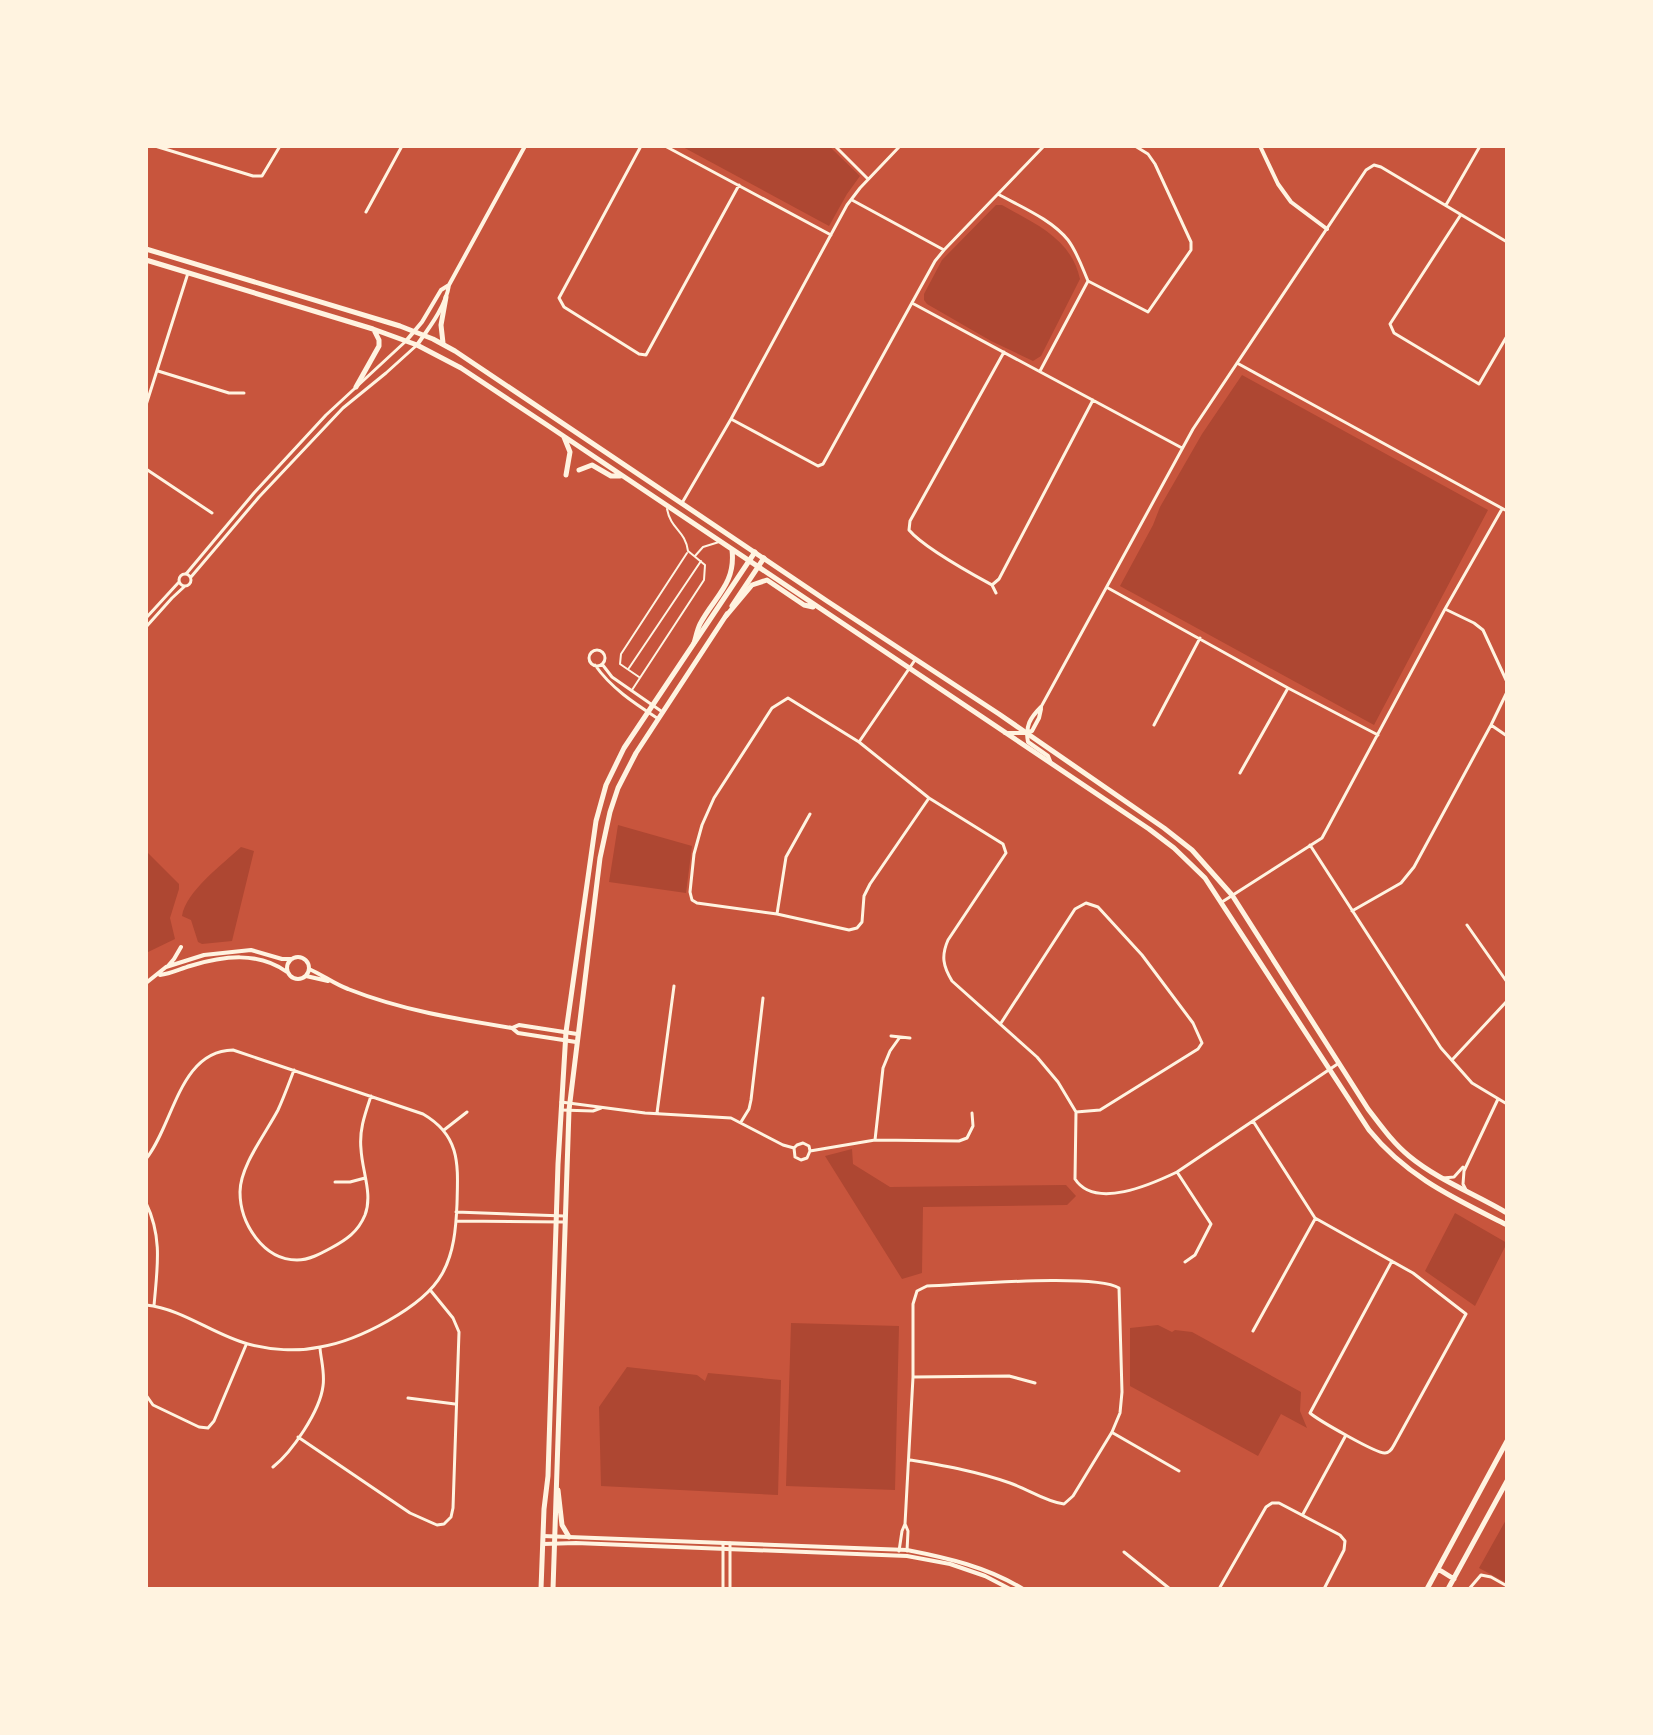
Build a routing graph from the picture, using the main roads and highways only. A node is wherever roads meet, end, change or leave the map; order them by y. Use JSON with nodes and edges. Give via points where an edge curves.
{"nodes":[{"id":1,"x":146,"y":249,"type":"edge"},
{"id":2,"x":146,"y":260,"type":"edge"},
{"id":3,"x":446,"y":297,"type":"road end"},
{"id":4,"x":373,"y":329,"type":"junction"},
{"id":5,"x":443,"y":344,"type":"junction"},
{"id":6,"x":356,"y":387,"type":"road end"},
{"id":7,"x":564,"y":437,"type":"junction"},
{"id":8,"x":579,"y":470,"type":"dead end"},
{"id":9,"x":566,"y":475,"type":"dead end"},
{"id":10,"x":621,"y":476,"type":"junction"},
{"id":11,"x":732,"y":550,"type":"junction"},
{"id":12,"x":755,"y":552,"type":"junction"},
{"id":13,"x":764,"y":558,"type":"junction"},
{"id":14,"x":749,"y":562,"type":"junction"},
{"id":15,"x":758,"y":568,"type":"junction"},
{"id":16,"x":818,"y":608,"type":"junction"},
{"id":17,"x":726,"y":616,"type":"junction"},
{"id":18,"x":694,"y":643,"type":"junction"},
{"id":19,"x":1507,"y":1213,"type":"edge"},
{"id":20,"x":1507,"y":1225,"type":"edge"},
{"id":21,"x":1507,"y":1441,"type":"edge"},
{"id":22,"x":556,"y":1469,"type":"junction"},
{"id":23,"x":1507,"y":1481,"type":"edge"},
{"id":24,"x":569,"y":1537,"type":"road end"},
{"id":25,"x":1437,"y":1569,"type":"junction"},
{"id":26,"x":1454,"y":1579,"type":"junction"},
{"id":27,"x":541,"y":1589,"type":"edge"},
{"id":28,"x":553,"y":1589,"type":"edge"},
{"id":29,"x":1427,"y":1589,"type":"edge"},
{"id":30,"x":1448,"y":1589,"type":"edge"}],
"edges":[{"from":1,"to":5,"type":"main road","via":[[347,309]]},
{"from":2,"to":4,"type":"main road"},
{"from":3,"to":5,"type":"main road"},
{"from":4,"to":6,"type":"main road","via":[[379,346]]},
{"from":4,"to":7,"type":"main road","via":[[461,368]]},
{"from":5,"to":12,"type":"main road"},
{"from":7,"to":9,"type":"main road","via":[[570,452]]},
{"from":7,"to":10,"type":"main road"},
{"from":8,"to":10,"type":"main road","via":[[592,465]]},
{"from":10,"to":11,"type":"main road"},
{"from":11,"to":14,"type":"main road"},
{"from":11,"to":18,"type":"main road","via":[[731,575]]},
{"from":12,"to":13,"type":"main road"},
{"from":12,"to":14,"type":"main road"},
{"from":13,"to":15,"type":"main road"},
{"from":13,"to":19,"type":"main road","via":[[1192,850],[1232,895],[1388,1135],[1442,1178]]},
{"from":14,"to":15,"type":"main road"},
{"from":14,"to":18,"type":"main road"},
{"from":15,"to":16,"type":"main road"},
{"from":15,"to":17,"type":"main road"},
{"from":16,"to":17,"type":"main road","via":[[804,605],[767,580],[752,585]]},
{"from":16,"to":20,"type":"main road","via":[[1174,848],[1222,902],[1369,1130],[1411,1172]]},
{"from":17,"to":22,"type":"main road","via":[[627,769],[600,858],[569,1103]]},
{"from":18,"to":27,"type":"main road","via":[[620,755],[601,800],[591,844],[560,1110]]},
{"from":21,"to":25,"type":"main road"},
{"from":22,"to":24,"type":"main road","via":[[562,1525]]},
{"from":22,"to":28,"type":"main road"},
{"from":23,"to":26,"type":"main road"},
{"from":25,"to":26,"type":"main road"},
{"from":25,"to":29,"type":"main road"},
{"from":26,"to":30,"type":"main road"}]}
